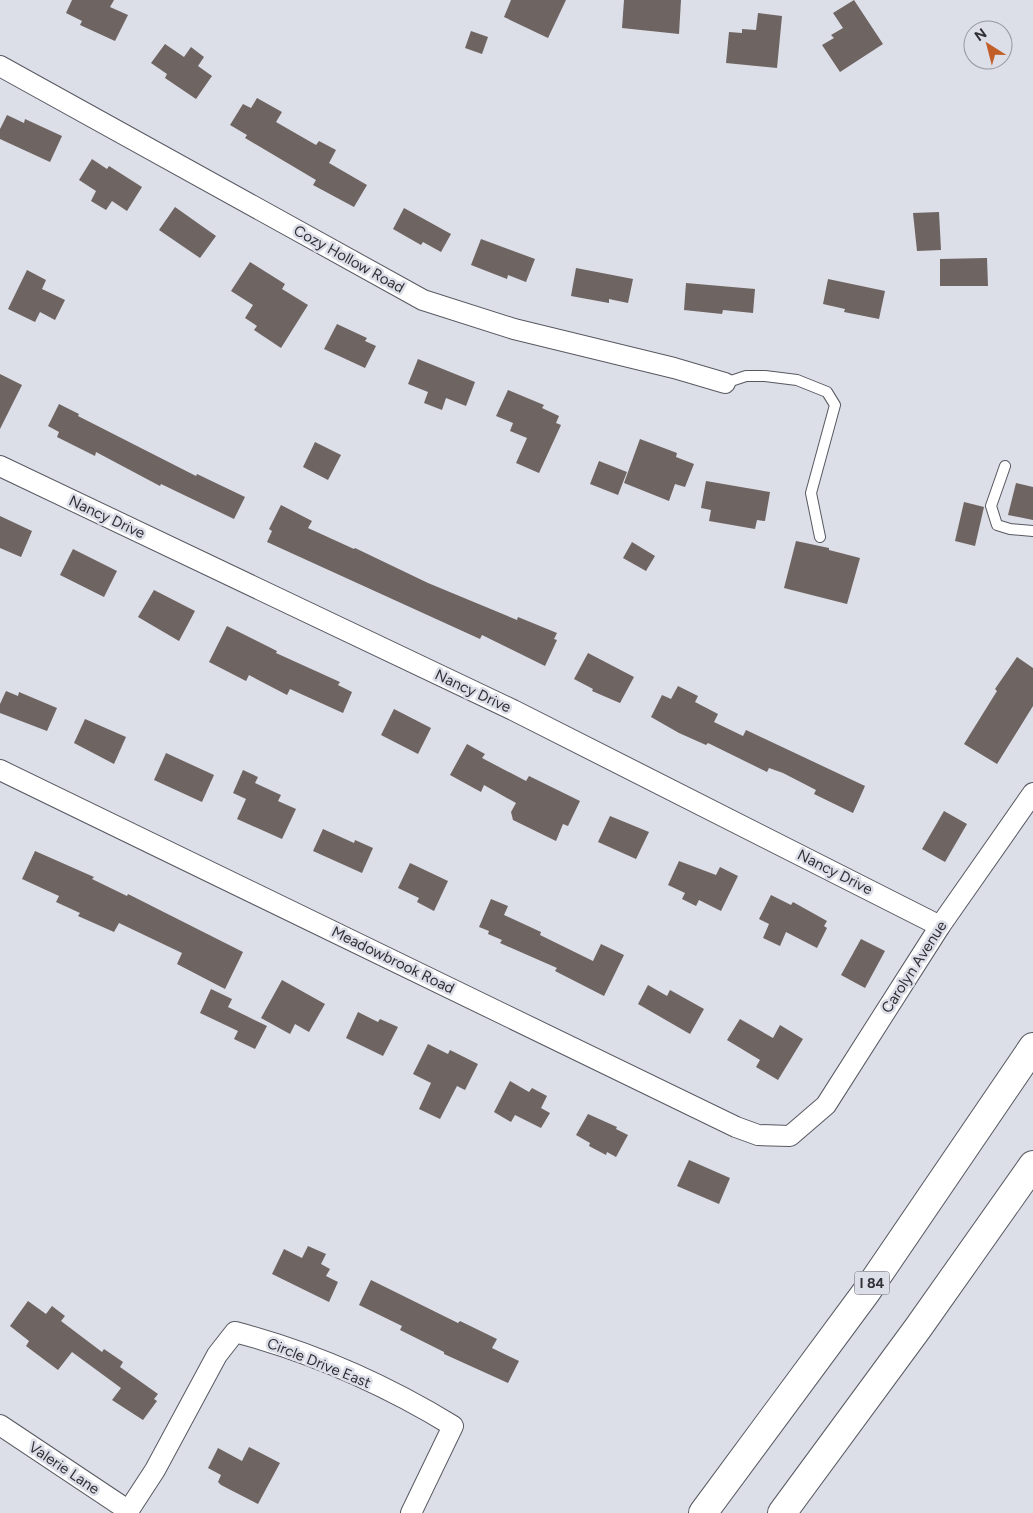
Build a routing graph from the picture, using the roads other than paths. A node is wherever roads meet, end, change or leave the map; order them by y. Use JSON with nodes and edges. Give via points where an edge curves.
{"nodes":[{"id":1,"x":0,"y":66,"type":"edge"},
{"id":2,"x":725,"y":383,"type":"joint"},
{"id":3,"x":0,"y":466,"type":"edge"},
{"id":4,"x":1005,"y":466,"type":"dead end"},
{"id":5,"x":1033,"y":531,"type":"edge"},
{"id":6,"x":820,"y":537,"type":"dead end"},
{"id":7,"x":0,"y":770,"type":"edge"},
{"id":8,"x":1033,"y":793,"type":"edge"},
{"id":9,"x":940,"y":926,"type":"junction"},
{"id":10,"x":1033,"y":1047,"type":"edge"},
{"id":11,"x":790,"y":1136,"type":"joint"},
{"id":12,"x":1033,"y":1165,"type":"edge"},
{"id":13,"x":0,"y":1424,"type":"edge"},
{"id":14,"x":128,"y":1512,"type":"edge"},
{"id":15,"x":411,"y":1513,"type":"edge"},
{"id":16,"x":703,"y":1513,"type":"edge"},
{"id":17,"x":782,"y":1513,"type":"edge"}],
"edges":[{"from":1,"to":2,"type":"street","name":"Cozy Hollow Road","via":[[423,300],[514,329]]},
{"from":2,"to":6,"type":"lane","via":[[746,376],[765,376],[797,380],[827,392],[835,405],[811,493]]},
{"from":3,"to":9,"type":"street","name":"Nancy Drive","via":[[514,710]]},
{"from":4,"to":5,"type":"lane","via":[[991,506],[997,525]]},
{"from":7,"to":11,"type":"street","name":"Meadowbrook Road","via":[[736,1127],[758,1135]]},
{"from":8,"to":9,"type":"street","name":"Carolyn Avenue"},
{"from":9,"to":11,"type":"street","name":"Carolyn Avenue","via":[[826,1105]]},
{"from":10,"to":16,"type":"highway","number":"I 84","via":[[867,1291]]},
{"from":12,"to":17,"type":"highway"},
{"from":13,"to":14,"type":"street","name":"Valerie Lane"},
{"from":14,"to":15,"type":"street","name":"Circle Drive East","via":[[155,1470],[216,1355],[235,1332],[286,1346],[416,1404],[453,1426]]}]}
